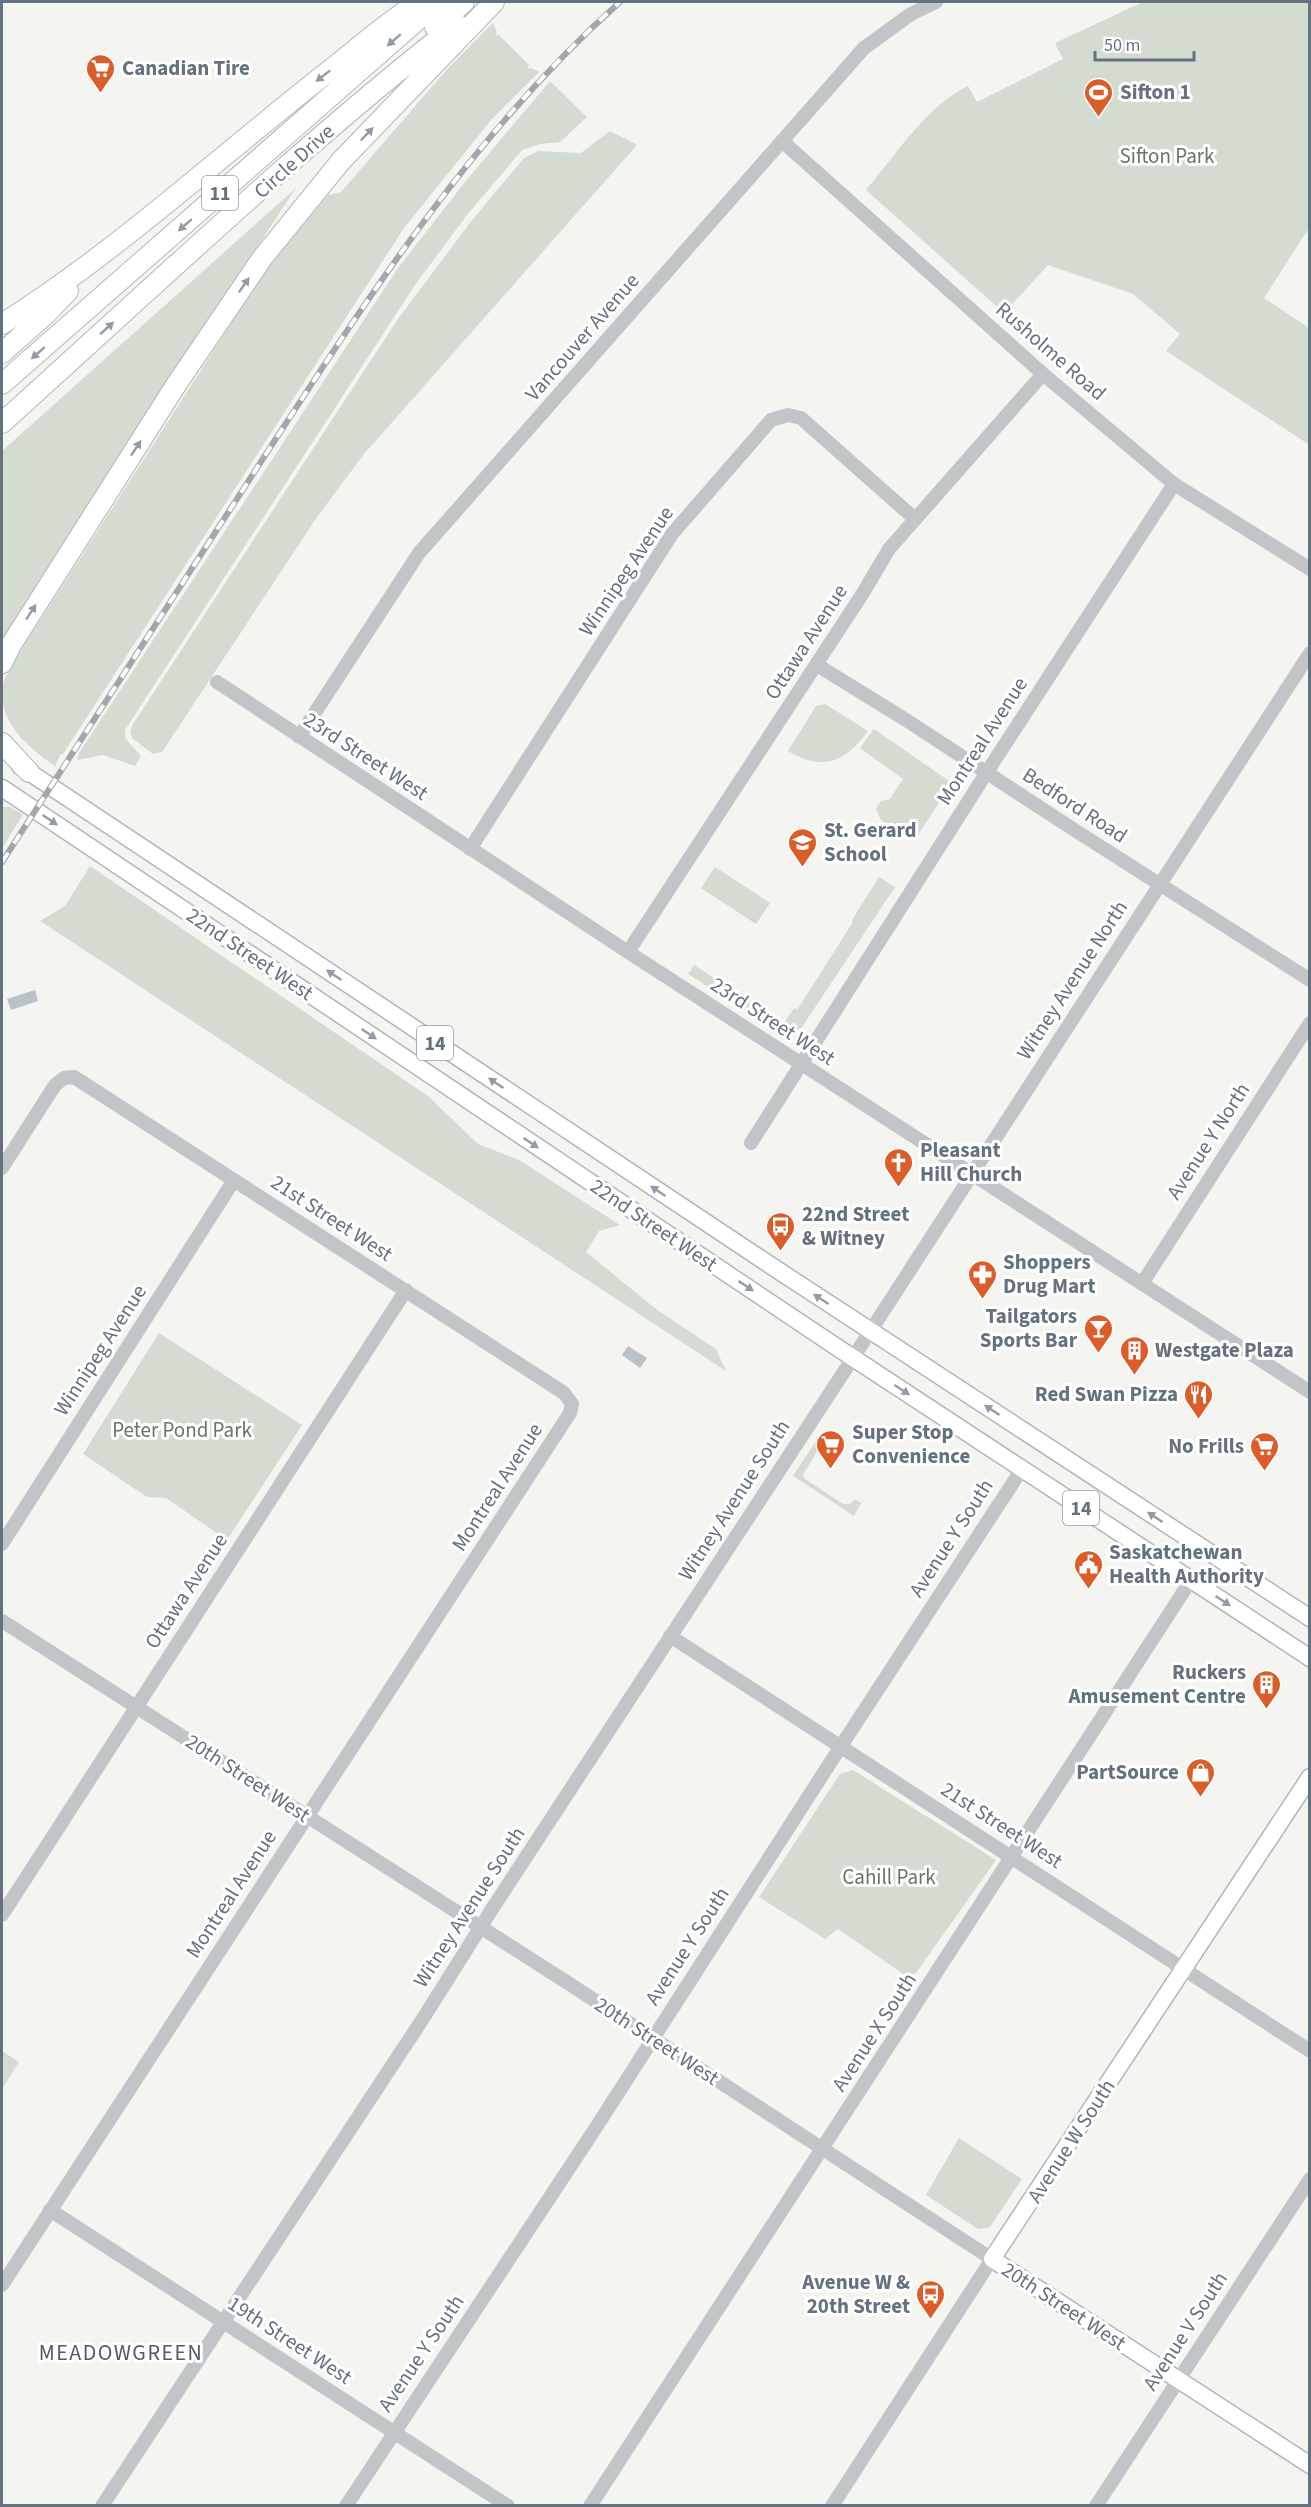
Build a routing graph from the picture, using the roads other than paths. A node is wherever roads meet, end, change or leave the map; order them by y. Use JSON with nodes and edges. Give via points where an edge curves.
{"nodes":[{"id":1,"x":419,"y":2,"type":"edge"},
{"id":2,"x":438,"y":2,"type":"edge"},
{"id":3,"x":464,"y":2,"type":"edge"},
{"id":4,"x":486,"y":2,"type":"edge"},
{"id":5,"x":494,"y":2,"type":"edge"},
{"id":6,"x":936,"y":2,"type":"edge"},
{"id":7,"x":382,"y":83,"type":"junction"},
{"id":8,"x":782,"y":141,"type":"junction"},
{"id":9,"x":96,"y":260,"type":"junction"},
{"id":10,"x":2,"y":324,"type":"edge"},
{"id":11,"x":2,"y":353,"type":"edge"},
{"id":12,"x":1043,"y":374,"type":"junction"},
{"id":13,"x":2,"y":384,"type":"edge"},
{"id":14,"x":2,"y":423,"type":"edge"},
{"id":15,"x":1174,"y":484,"type":"junction"},
{"id":16,"x":915,"y":519,"type":"junction"},
{"id":17,"x":1310,"y":569,"type":"edge"},
{"id":18,"x":1310,"y":653,"type":"edge"},
{"id":19,"x":2,"y":663,"type":"edge"},
{"id":20,"x":817,"y":665,"type":"junction"},
{"id":21,"x":217,"y":682,"type":"dead end"},
{"id":22,"x":299,"y":737,"type":"junction"},
{"id":23,"x":2,"y":743,"type":"edge"},
{"id":24,"x":2,"y":754,"type":"edge"},
{"id":25,"x":29,"y":772,"type":"junction"},
{"id":26,"x":987,"y":772,"type":"junction"},
{"id":27,"x":2,"y":788,"type":"edge"},
{"id":28,"x":470,"y":849,"type":"junction"},
{"id":29,"x":1159,"y":884,"type":"junction"},
{"id":30,"x":628,"y":952,"type":"junction"},
{"id":31,"x":1310,"y":980,"type":"edge"},
{"id":32,"x":1310,"y":1023,"type":"edge"},
{"id":33,"x":801,"y":1064,"type":"junction"},
{"id":34,"x":751,"y":1143,"type":"dead end"},
{"id":35,"x":2,"y":1168,"type":"edge"},
{"id":36,"x":972,"y":1173,"type":"junction"},
{"id":37,"x":234,"y":1180,"type":"junction"},
{"id":38,"x":1143,"y":1282,"type":"junction"},
{"id":39,"x":406,"y":1290,"type":"junction"},
{"id":40,"x":870,"y":1330,"type":"junction"},
{"id":41,"x":853,"y":1358,"type":"junction"},
{"id":42,"x":1310,"y":1392,"type":"edge"},
{"id":43,"x":572,"y":1404,"type":"joint"},
{"id":44,"x":1022,"y":1469,"type":"junction"},
{"id":45,"x":2,"y":1544,"type":"edge"},
{"id":46,"x":1191,"y":1580,"type":"junction"},
{"id":47,"x":1310,"y":1618,"type":"edge"},
{"id":48,"x":2,"y":1621,"type":"edge"},
{"id":49,"x":670,"y":1636,"type":"junction"},
{"id":50,"x":1310,"y":1658,"type":"edge"},
{"id":51,"x":136,"y":1707,"type":"junction"},
{"id":52,"x":841,"y":1746,"type":"junction"},
{"id":53,"x":1310,"y":1777,"type":"edge"},
{"id":54,"x":307,"y":1816,"type":"junction"},
{"id":55,"x":1011,"y":1857,"type":"junction"},
{"id":56,"x":2,"y":1916,"type":"edge"},
{"id":57,"x":480,"y":1927,"type":"junction"},
{"id":58,"x":1183,"y":1970,"type":"junction"},
{"id":59,"x":652,"y":2038,"type":"junction"},
{"id":60,"x":1310,"y":2051,"type":"edge"},
{"id":61,"x":823,"y":2150,"type":"junction"},
{"id":62,"x":1310,"y":2180,"type":"edge"},
{"id":63,"x":50,"y":2210,"type":"junction"},
{"id":64,"x":992,"y":2259,"type":"junction"},
{"id":65,"x":2,"y":2285,"type":"edge"},
{"id":66,"x":222,"y":2321,"type":"junction"},
{"id":67,"x":1179,"y":2380,"type":"junction"},
{"id":68,"x":394,"y":2432,"type":"junction"},
{"id":69,"x":1310,"y":2465,"type":"edge"},
{"id":70,"x":102,"y":2505,"type":"edge"},
{"id":71,"x":346,"y":2505,"type":"edge"},
{"id":72,"x":508,"y":2505,"type":"edge"},
{"id":73,"x":591,"y":2505,"type":"edge"},
{"id":74,"x":832,"y":2505,"type":"edge"},
{"id":75,"x":1096,"y":2505,"type":"edge"}],
"edges":[{"from":1,"to":9,"type":"highway","one_way":true,"via":[[286,104]]},
{"from":2,"to":13,"type":"highway","name":"Circle Drive","number":"11","one_way":true},
{"from":3,"to":7,"type":"highway","via":[[398,60]]},
{"from":4,"to":7,"type":"highway","name":"Circle Drive","number":"11"},
{"from":19,"to":5,"type":"highway","one_way":true,"via":[[176,385],[263,257],[341,161]]},
{"from":6,"to":8,"type":"street","name":"Vancouver Avenue","via":[[910,14],[864,48]]},
{"from":14,"to":7,"type":"highway","name":"Circle Drive","number":"11","one_way":true},
{"from":8,"to":12,"type":"street","name":"Rusholme Road"},
{"from":8,"to":22,"type":"street","name":"Vancouver Avenue","via":[[419,553]]},
{"from":9,"to":10,"type":"highway"},
{"from":9,"to":11,"type":"highway","via":[[46,314]]},
{"from":12,"to":15,"type":"street","name":"Rusholme Road"},
{"from":12,"to":16,"type":"street","name":"Ottawa Avenue"},
{"from":15,"to":17,"type":"street","name":"Rusholme Road"},
{"from":15,"to":26,"type":"street","name":"Montreal Avenue"},
{"from":16,"to":20,"type":"street","name":"Ottawa Avenue","via":[[888,549]]},
{"from":16,"to":28,"type":"street","name":"Winnipeg Avenue","via":[[801,418],[788,415],[771,420],[672,534]]},
{"from":18,"to":29,"type":"street","name":"Witney Avenue North"},
{"from":20,"to":26,"type":"street","name":"Bedford Road"},
{"from":20,"to":30,"type":"street","name":"Ottawa Avenue"},
{"from":21,"to":22,"type":"street","name":"23rd Street West"},
{"from":22,"to":28,"type":"street","name":"23rd Street West"},
{"from":23,"to":25,"type":"highway"},
{"from":24,"to":25,"type":"main road","name":"22nd Street West","number":"14"},
{"from":40,"to":25,"type":"main road","name":"22nd Street West","number":"14","one_way":true},
{"from":26,"to":29,"type":"street","name":"Bedford Road"},
{"from":26,"to":33,"type":"street","name":"Montreal Avenue"},
{"from":27,"to":41,"type":"main road","name":"22nd Street West","one_way":true},
{"from":28,"to":30,"type":"street","name":"23rd Street West"},
{"from":29,"to":31,"type":"street","name":"Bedford Road"},
{"from":29,"to":36,"type":"street","name":"Witney Avenue North"},
{"from":30,"to":33,"type":"street","name":"23rd Street West"},
{"from":32,"to":38,"type":"street","name":"Avenue Y North"},
{"from":33,"to":34,"type":"street","name":"Montreal Avenue"},
{"from":33,"to":36,"type":"street","name":"23rd Street West"},
{"from":35,"to":37,"type":"street","name":"21st Street West","via":[[55,1085],[74,1077]]},
{"from":36,"to":38,"type":"street","name":"23rd Street West"},
{"from":36,"to":40,"type":"street","name":"Witney Avenue North"},
{"from":37,"to":39,"type":"street","name":"21st Street West"},
{"from":37,"to":45,"type":"street","name":"Winnipeg Avenue"},
{"from":38,"to":42,"type":"street","name":"23rd Street West"},
{"from":39,"to":43,"type":"street","name":"21st Street West","via":[[564,1393]]},
{"from":39,"to":51,"type":"street","name":"Ottawa Avenue"},
{"from":40,"to":41,"type":"street","name":"Witney Avenue South"},
{"from":47,"to":40,"type":"main road","name":"22nd Street West","number":"14","one_way":true},
{"from":41,"to":44,"type":"main road","name":"22nd Street West","number":"14","one_way":true},
{"from":41,"to":49,"type":"street","name":"Witney Avenue South"},
{"from":43,"to":54,"type":"street","name":"Montreal Avenue","via":[[570,1413]]},
{"from":44,"to":46,"type":"main road","name":"22nd Street West","number":"14"},
{"from":44,"to":52,"type":"street","name":"Avenue Y South"},
{"from":46,"to":50,"type":"main road","name":"22nd Street West","number":"14","one_way":true},
{"from":46,"to":55,"type":"street","name":"Avenue X South"},
{"from":48,"to":51,"type":"street","name":"20th Street West"},
{"from":49,"to":52,"type":"street","name":"21st Street West"},
{"from":49,"to":57,"type":"street","name":"Witney Avenue South"},
{"from":51,"to":54,"type":"street","name":"20th Street West"},
{"from":51,"to":56,"type":"street","name":"Ottawa Avenue"},
{"from":52,"to":55,"type":"street","name":"21st Street West"},
{"from":52,"to":59,"type":"street","name":"Avenue Y South"},
{"from":53,"to":58,"type":"main road","name":"Avenue W South"},
{"from":54,"to":57,"type":"street","name":"20th Street West"},
{"from":54,"to":63,"type":"street","name":"Montreal Avenue"},
{"from":55,"to":58,"type":"street","name":"21st Street West"},
{"from":55,"to":61,"type":"street","name":"Avenue X South"},
{"from":57,"to":59,"type":"street","name":"20th Street West"},
{"from":57,"to":66,"type":"street","name":"Witney Avenue South"},
{"from":58,"to":60,"type":"street","name":"21st Street West"},
{"from":58,"to":64,"type":"main road","name":"Avenue W South"},
{"from":59,"to":61,"type":"street","name":"20th Street West"},
{"from":59,"to":68,"type":"street","name":"Avenue Y South"},
{"from":61,"to":64,"type":"street","name":"20th Street West"},
{"from":61,"to":73,"type":"street","name":"Avenue X South"},
{"from":62,"to":67,"type":"street","name":"Avenue V South"},
{"from":63,"to":65,"type":"street","name":"Montreal Avenue"},
{"from":63,"to":66,"type":"street","name":"19th Street West"},
{"from":64,"to":67,"type":"main road","name":"20th Street West"},
{"from":64,"to":74,"type":"street","name":"Avenue W South"},
{"from":66,"to":68,"type":"street","name":"19th Street West"},
{"from":66,"to":70,"type":"street","name":"Witney Avenue South"},
{"from":67,"to":69,"type":"main road","name":"20th Street West"},
{"from":67,"to":75,"type":"street","name":"Avenue V South"},
{"from":68,"to":71,"type":"street","name":"Avenue Y South"},
{"from":68,"to":72,"type":"street","name":"19th Street West"}]}
